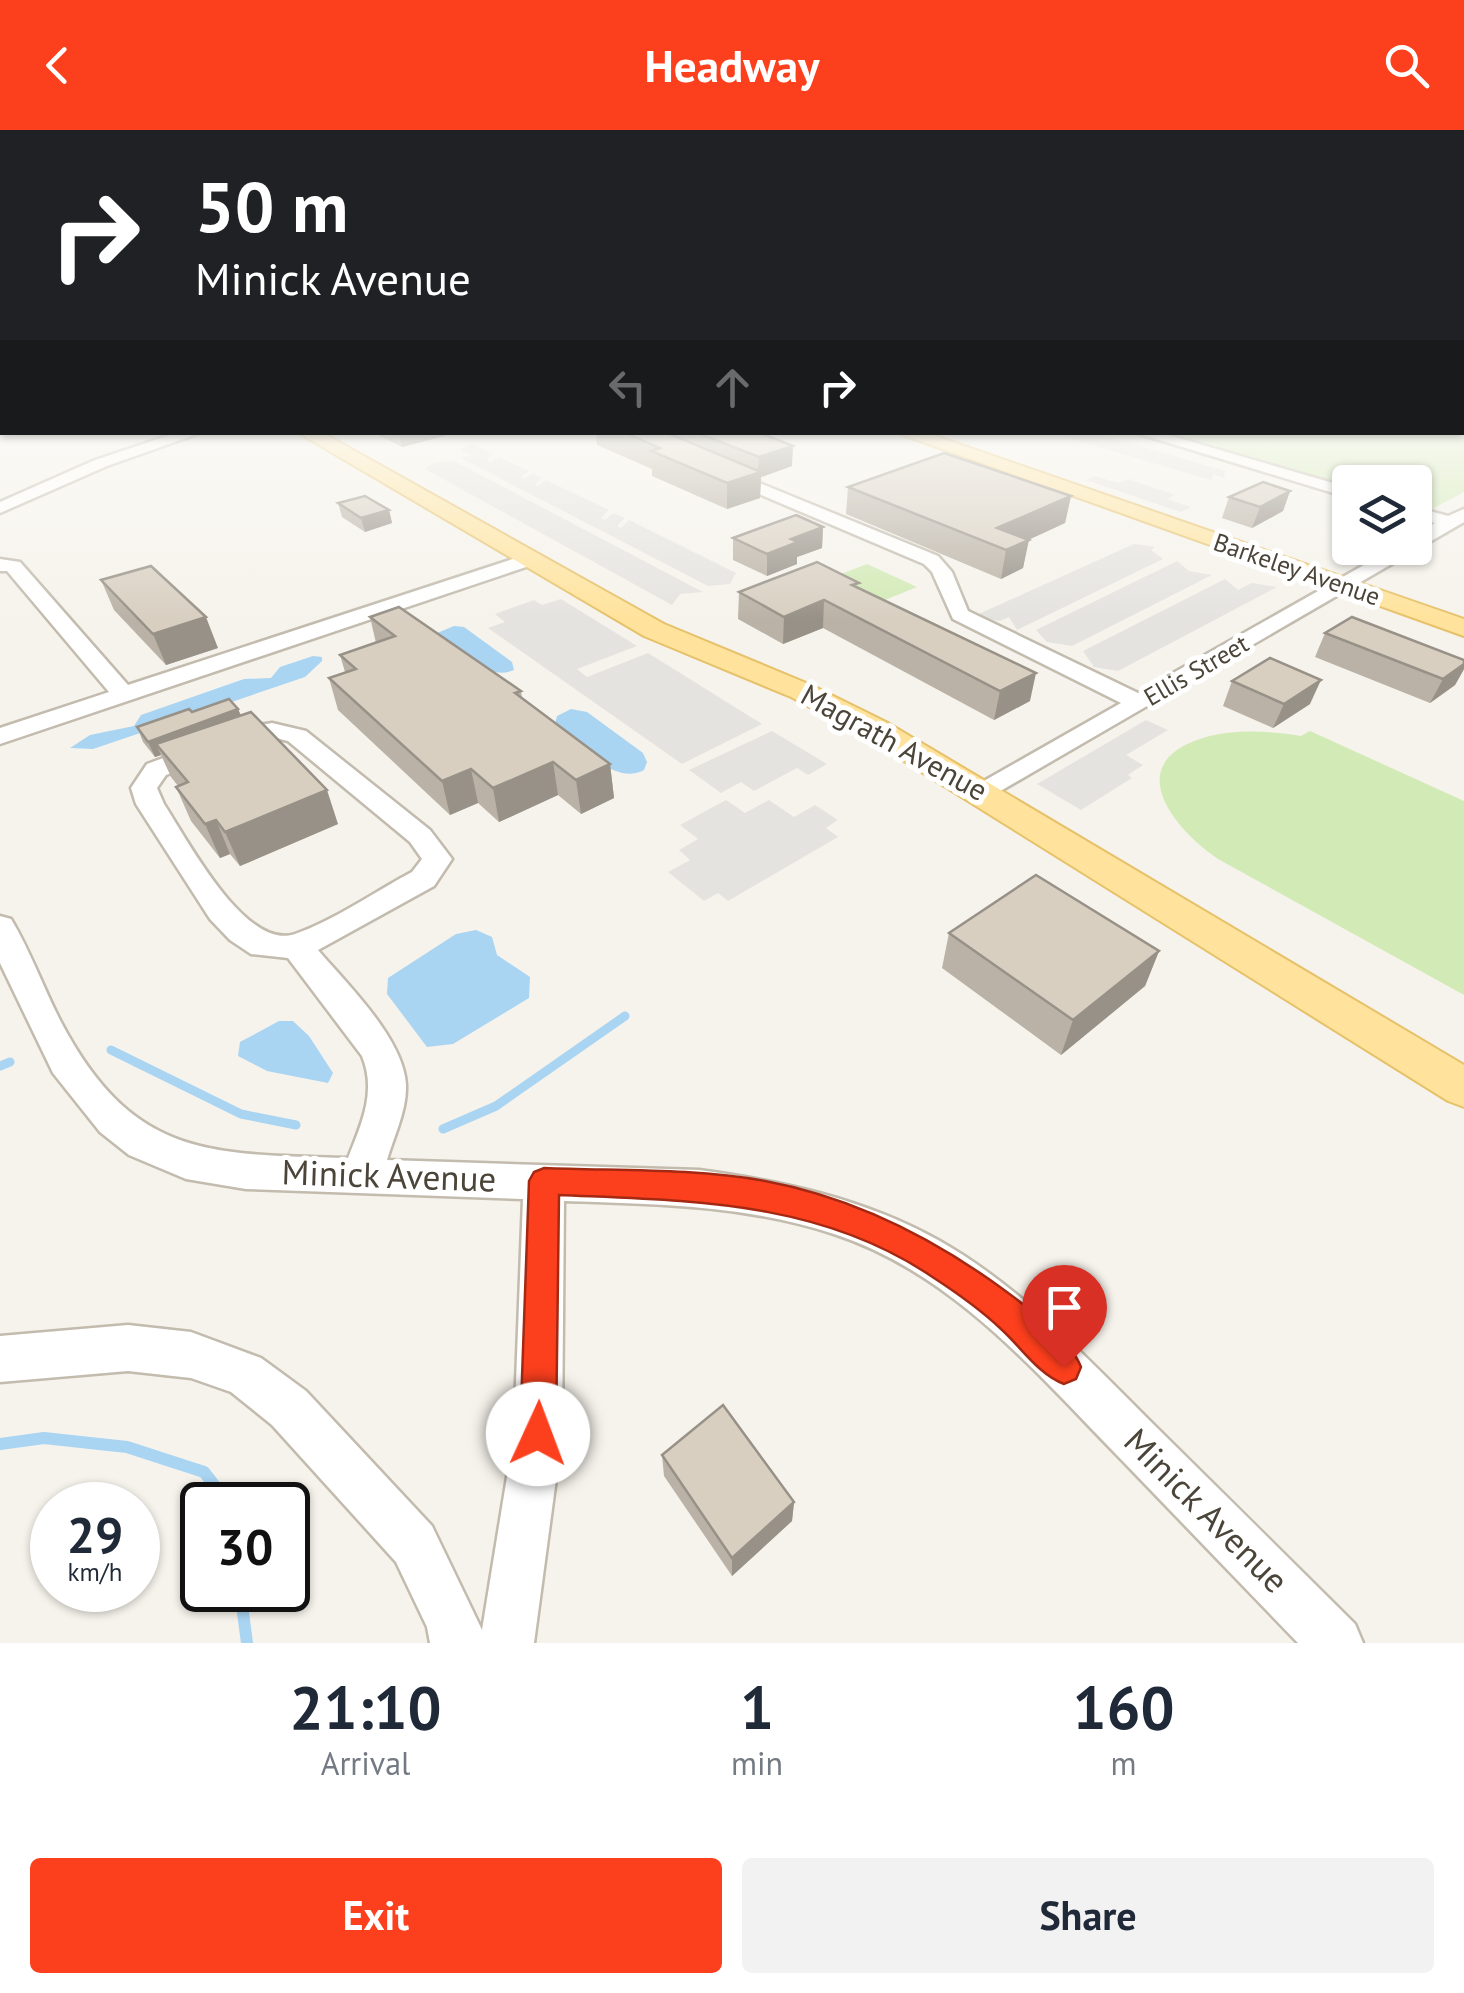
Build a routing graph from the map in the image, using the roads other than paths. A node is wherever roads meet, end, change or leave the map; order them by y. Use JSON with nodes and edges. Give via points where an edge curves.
{"nodes":[{"id":1,"x":65,"y":479,"type":"edge"},
{"id":2,"x":389,"y":479,"type":"edge"},
{"id":3,"x":736,"y":479,"type":"edge"},
{"id":4,"x":1038,"y":479,"type":"edge"},
{"id":5,"x":1300,"y":479,"type":"edge"},
{"id":6,"x":1332,"y":488,"type":"edge"},
{"id":7,"x":0,"y":508,"type":"edge"},
{"id":8,"x":1432,"y":514,"type":"edge"},
{"id":9,"x":1457,"y":518,"type":"edge"},
{"id":10,"x":1432,"y":533,"type":"edge"},
{"id":11,"x":532,"y":559,"type":"junction"},
{"id":12,"x":0,"y":564,"type":"edge"},
{"id":13,"x":1378,"y":565,"type":"edge"},
{"id":14,"x":1344,"y":585,"type":"junction"},
{"id":15,"x":1464,"y":628,"type":"edge"},
{"id":16,"x":124,"y":695,"type":"junction"},
{"id":17,"x":1139,"y":703,"type":"junction"},
{"id":18,"x":0,"y":736,"type":"edge"},
{"id":19,"x":984,"y":792,"type":"junction"},
{"id":20,"x":0,"y":927,"type":"edge"},
{"id":21,"x":298,"y":947,"type":"junction"},
{"id":22,"x":1464,"y":1088,"type":"edge"},
{"id":23,"x":362,"y":1175,"type":"junction"},
{"id":24,"x":544,"y":1181,"type":"junction"},
{"id":25,"x":0,"y":1359,"type":"edge"},
{"id":26,"x":457,"y":1643,"type":"edge"},
{"id":27,"x":507,"y":1643,"type":"edge"},
{"id":28,"x":1336,"y":1643,"type":"edge"}],
"edges":[{"from":1,"to":7,"type":"street"},
{"from":2,"to":11,"type":"main road","name":"Magrath Avenue"},
{"from":3,"to":17,"type":"street","via":[[931,560],[944,573],[960,615]]},
{"from":4,"to":14,"type":"main road","name":"Barkeley Avenue"},
{"from":5,"to":6,"type":"street"},
{"from":8,"to":9,"type":"street"},
{"from":9,"to":10,"type":"street"},
{"from":11,"to":16,"type":"street"},
{"from":11,"to":19,"type":"main road","name":"Magrath Avenue","via":[[668,637],[850,715]]},
{"from":12,"to":16,"type":"street","via":[[13,566]]},
{"from":13,"to":14,"type":"street","name":"Ellis Street"},
{"from":14,"to":15,"type":"main road","name":"Barkeley Avenue"},
{"from":14,"to":17,"type":"street","name":"Ellis Street"},
{"from":16,"to":18,"type":"street"},
{"from":17,"to":19,"type":"street","name":"Ellis Street"},
{"from":19,"to":22,"type":"main road","name":"Magrath Avenue"},
{"from":20,"to":23,"type":"street","name":"Minick Avenue","via":[[68,1070],[120,1126],[177,1159],[211,1167]]},
{"from":21,"to":21,"type":"street","via":[[262,946],[222,912],[150,804],[144,788],[156,770],[256,732],[297,736],[434,852],[434,868],[423,879]]},
{"from":21,"to":23,"type":"street","via":[[386,1066],[386,1096]]},
{"from":23,"to":24,"type":"street","name":"Minick Avenue"},
{"from":24,"to":27,"type":"street","via":[[538,1434]]},
{"from":24,"to":28,"type":"street","name":"Minick Avenue","via":[[766,1195],[857,1221],[921,1252],[1036,1339]]},
{"from":25,"to":26,"type":"street","via":[[128,1348],[191,1355],[245,1374],[290,1408],[414,1544]]}]}
